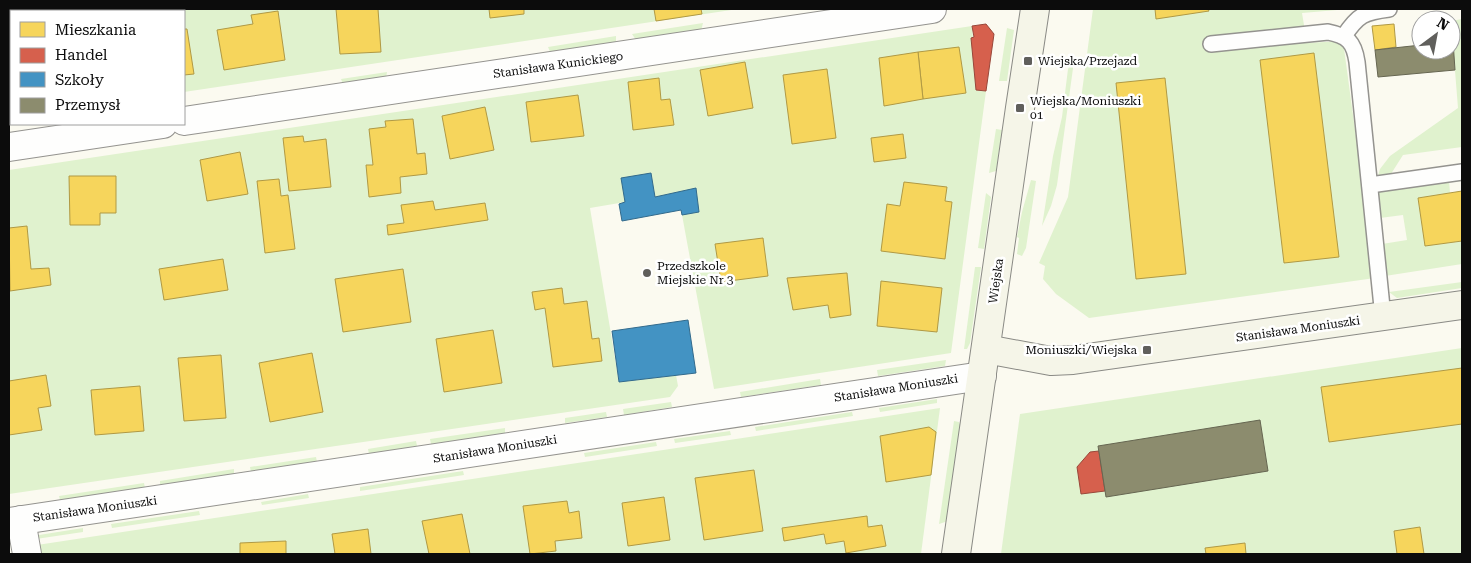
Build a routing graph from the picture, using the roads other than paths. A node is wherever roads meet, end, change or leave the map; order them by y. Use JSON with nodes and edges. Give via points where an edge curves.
{"nodes":[{"id":1,"x":932,"y":9,"type":"edge"},
{"id":2,"x":1035,"y":9,"type":"edge"},
{"id":3,"x":1389,"y":9,"type":"edge"},
{"id":4,"x":1344,"y":36,"type":"junction"},
{"id":5,"x":1211,"y":44,"type":"dead end"},
{"id":6,"x":185,"y":121,"type":"edge"},
{"id":7,"x":156,"y":125,"type":"edge"},
{"id":8,"x":9,"y":147,"type":"edge"},
{"id":9,"x":1462,"y":172,"type":"edge"},
{"id":10,"x":1370,"y":185,"type":"junction"},
{"id":11,"x":1462,"y":305,"type":"edge"},
{"id":12,"x":1383,"y":317,"type":"junction"},
{"id":13,"x":984,"y":363,"type":"junction"},
{"id":14,"x":15,"y":521,"type":"edge"},
{"id":15,"x":27,"y":554,"type":"edge"},
{"id":16,"x":956,"y":554,"type":"edge"}],
"edges":[{"from":1,"to":6,"type":"street","name":"Stanisława Kunickiego"},
{"from":2,"to":13,"type":"street","name":"Wiejska"},
{"from":3,"to":4,"type":"lane","via":[[1361,15]]},
{"from":4,"to":5,"type":"lane","via":[[1328,32]]},
{"from":4,"to":10,"type":"lane","via":[[1355,50]]},
{"from":7,"to":8,"type":"street"},
{"from":9,"to":10,"type":"lane"},
{"from":10,"to":12,"type":"lane"},
{"from":11,"to":12,"type":"street","name":"Stanisława Moniuszki"},
{"from":12,"to":13,"type":"street","name":"Stanisława Moniuszki","via":[[1072,360]]},
{"from":13,"to":14,"type":"street","name":"Stanisława Moniuszki"},
{"from":13,"to":16,"type":"street","name":"Wiejska"},
{"from":14,"to":15,"type":"street"}]}
